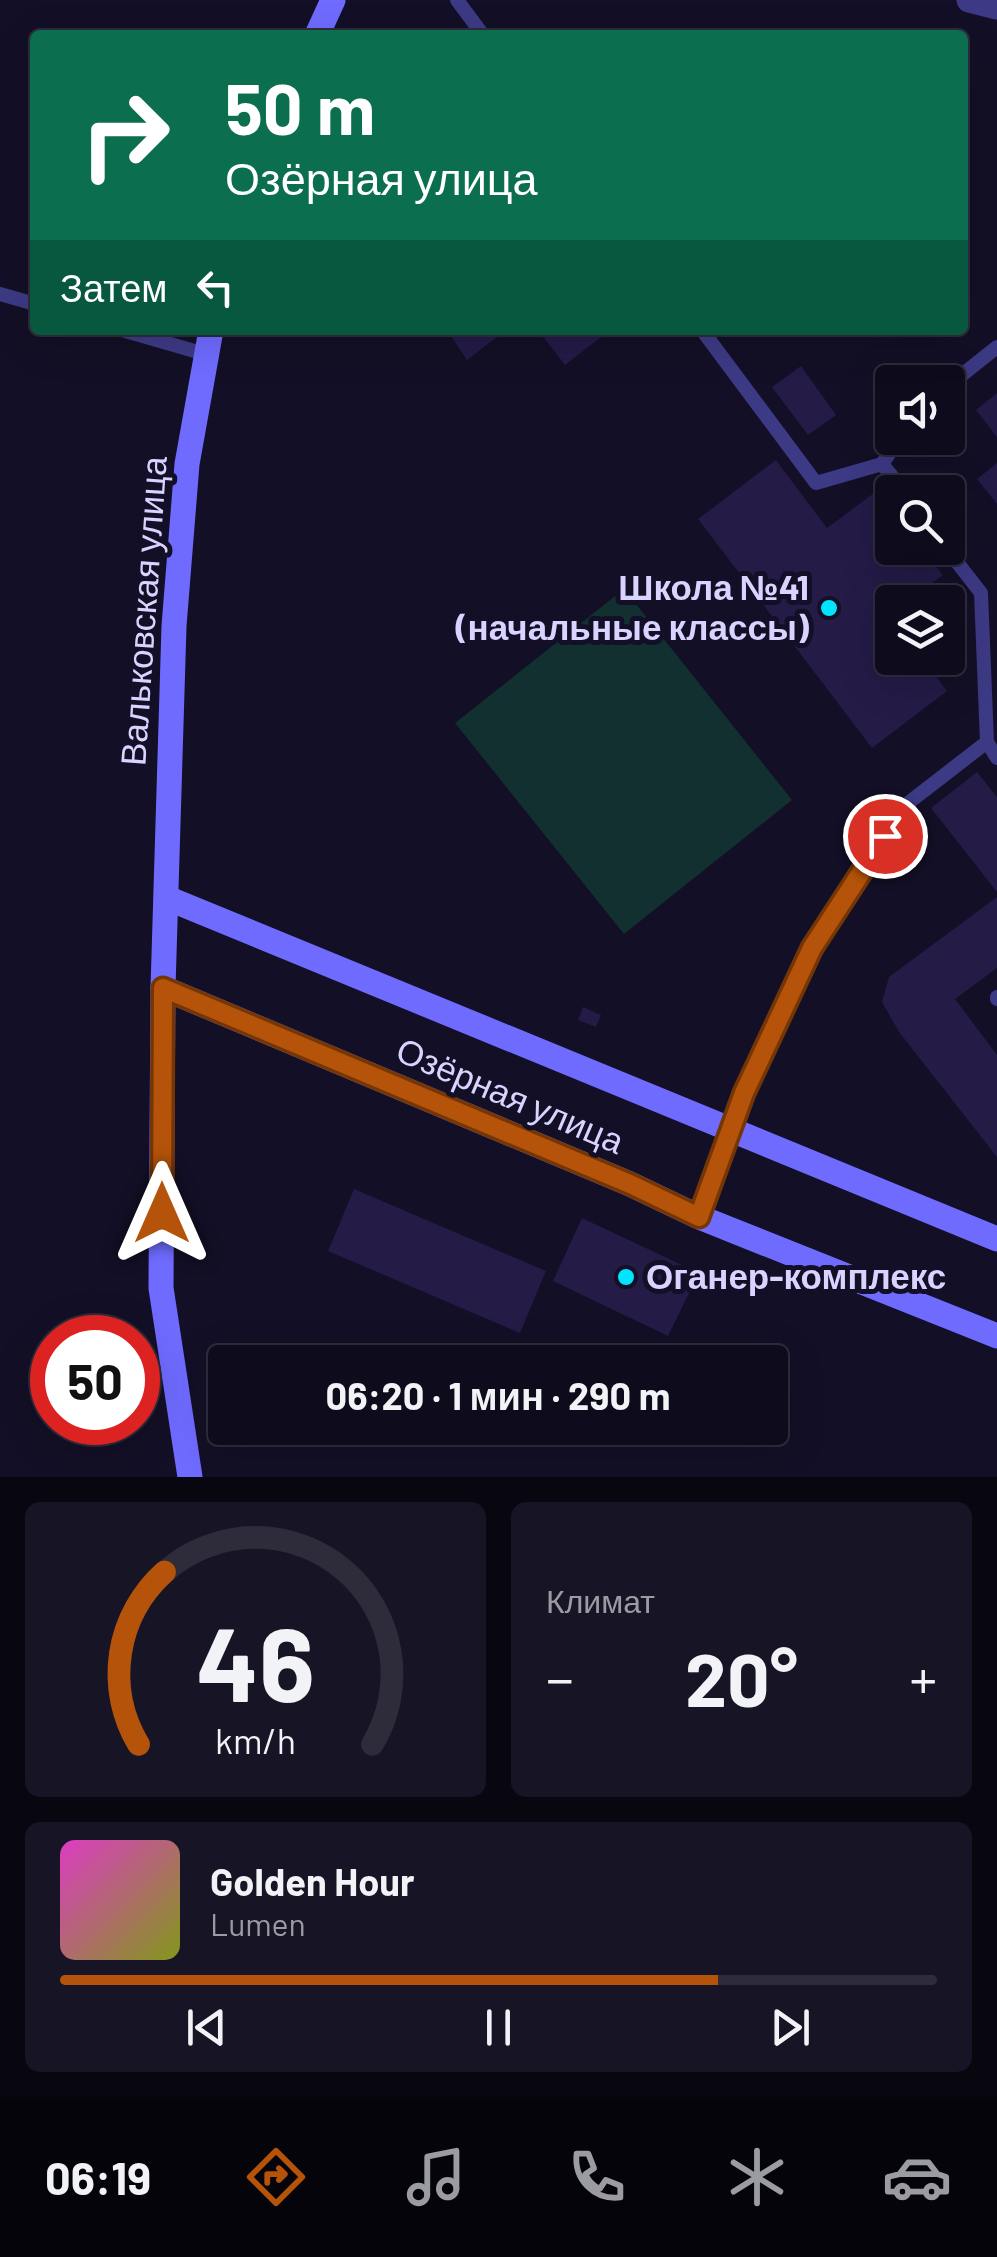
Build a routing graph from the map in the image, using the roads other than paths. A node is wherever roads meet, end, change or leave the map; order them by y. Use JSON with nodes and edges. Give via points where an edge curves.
{"nodes":[{"id":1,"x":333,"y":0,"type":"edge"},
{"id":2,"x":457,"y":0,"type":"edge"},
{"id":3,"x":970,"y":0,"type":"edge"},
{"id":4,"x":997,"y":7,"type":"edge"},
{"id":5,"x":320,"y":30,"type":"edge"},
{"id":6,"x":479,"y":30,"type":"edge"},
{"id":7,"x":0,"y":294,"type":"edge"},
{"id":8,"x":30,"y":303,"type":"edge"},
{"id":9,"x":158,"y":335,"type":"edge"},
{"id":10,"x":706,"y":335,"type":"edge"},
{"id":11,"x":208,"y":342,"type":"edge"},
{"id":12,"x":997,"y":347,"type":"edge"},
{"id":13,"x":965,"y":372,"type":"edge"},
{"id":14,"x":888,"y":455,"type":"edge"},
{"id":15,"x":882,"y":464,"type":"junction"},
{"id":16,"x":891,"y":475,"type":"edge"},
{"id":17,"x":959,"y":565,"type":"edge"},
{"id":18,"x":987,"y":742,"type":"junction"},
{"id":19,"x":997,"y":758,"type":"edge"},
{"id":20,"x":167,"y":898,"type":"junction"},
{"id":21,"x":163,"y":988,"type":"junction"},
{"id":22,"x":731,"y":1133,"type":"junction"},
{"id":23,"x":699,"y":1217,"type":"junction"},
{"id":24,"x":997,"y":1239,"type":"edge"},
{"id":25,"x":997,"y":1336,"type":"edge"},
{"id":26,"x":190,"y":1477,"type":"edge"}],
"edges":[{"from":1,"to":5,"type":"main road"},
{"from":2,"to":6,"type":"lane"},
{"from":3,"to":4,"type":"street"},
{"from":7,"to":8,"type":"lane"},
{"from":9,"to":11,"type":"lane"},
{"from":10,"to":15,"type":"lane","via":[[816,483]]},
{"from":11,"to":20,"type":"main road","name":"Вальковская улица","via":[[187,464],[174,626]]},
{"from":12,"to":13,"type":"lane"},
{"from":14,"to":15,"type":"lane"},
{"from":15,"to":16,"type":"lane"},
{"from":17,"to":18,"type":"lane","via":[[981,593]]},
{"from":18,"to":19,"type":"lane"},
{"from":18,"to":22,"type":"lane","via":[[904,808],[883,838],[812,948]]},
{"from":20,"to":21,"type":"main road","name":"Вальковская улица"},
{"from":20,"to":22,"type":"main road","name":"Озёрная улица"},
{"from":21,"to":23,"type":"main road","name":"Озёрная улица"},
{"from":21,"to":26,"type":"main road","name":"Вальковская улица","via":[[161,1288]]},
{"from":22,"to":23,"type":"lane"},
{"from":22,"to":24,"type":"main road","name":"Озёрная улица"},
{"from":23,"to":25,"type":"main road","name":"Озёрная улица"}]}
